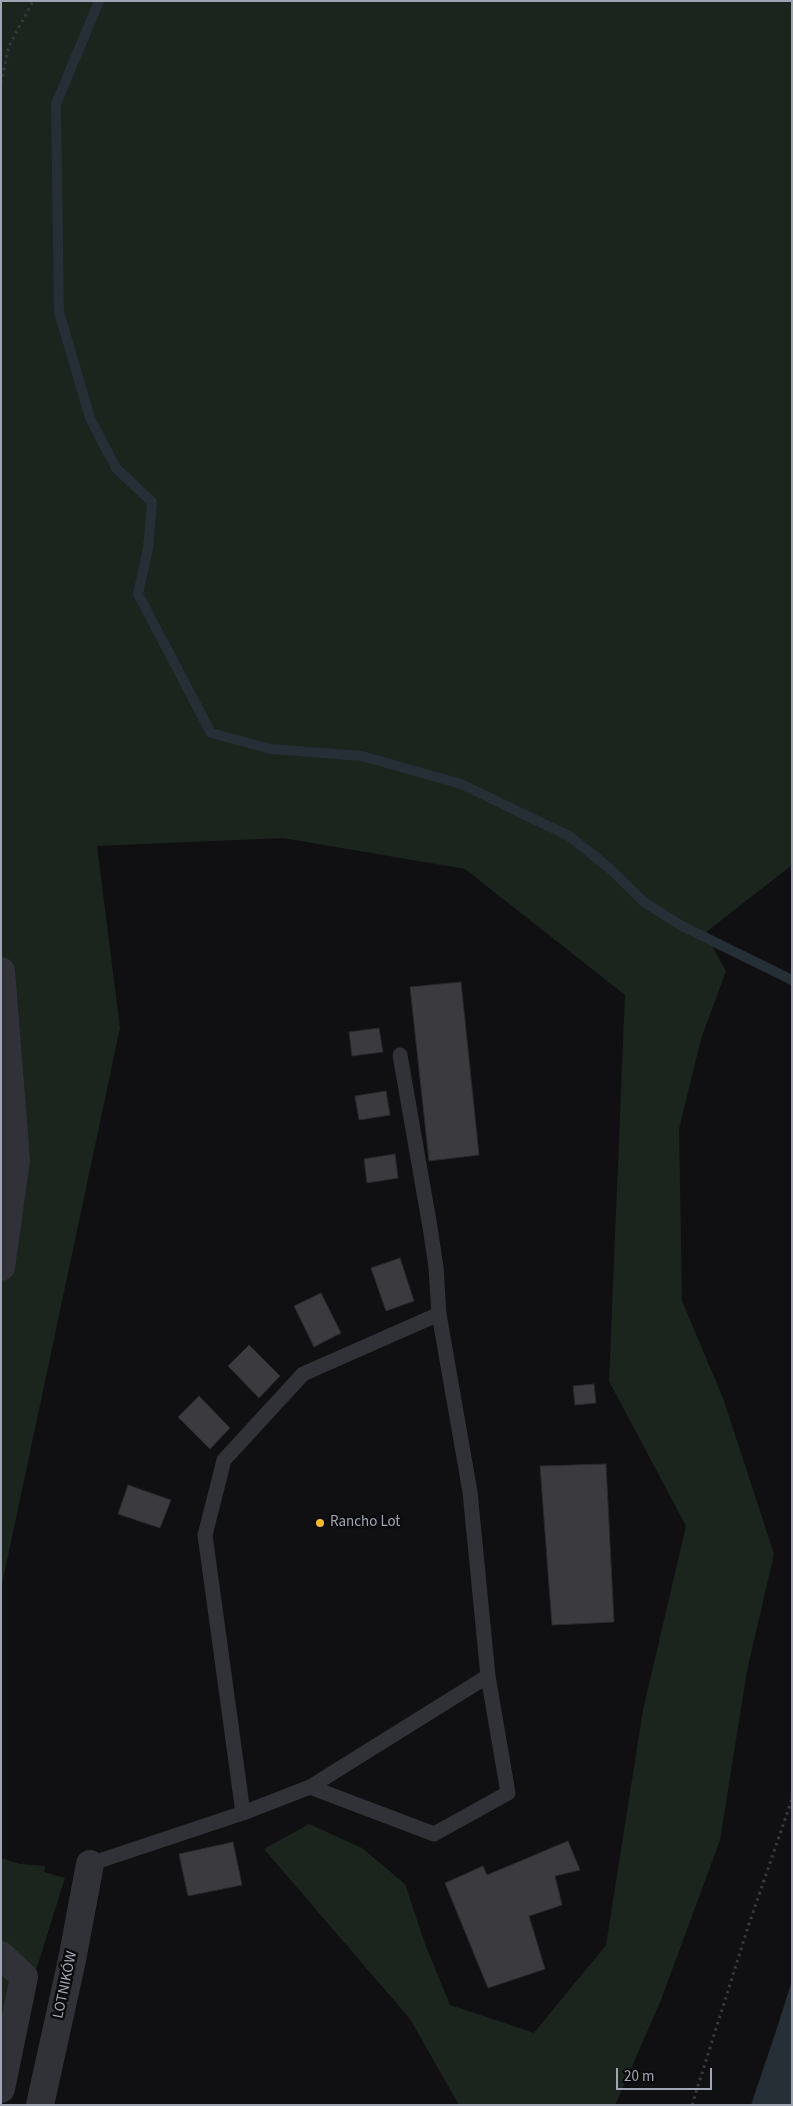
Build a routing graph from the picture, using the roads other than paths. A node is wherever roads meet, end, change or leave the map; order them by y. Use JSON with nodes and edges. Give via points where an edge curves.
{"nodes":[{"id":1,"x":1,"y":971,"type":"edge"},
{"id":2,"x":400,"y":1055,"type":"dead end"},
{"id":3,"x":1,"y":1266,"type":"edge"},
{"id":4,"x":439,"y":1314,"type":"junction"},
{"id":5,"x":488,"y":1676,"type":"junction"},
{"id":6,"x":310,"y":1787,"type":"junction"},
{"id":7,"x":243,"y":1813,"type":"junction"},
{"id":8,"x":90,"y":1864,"type":"joint"},
{"id":9,"x":1,"y":1955,"type":"edge"},
{"id":10,"x":1,"y":2089,"type":"edge"},
{"id":11,"x":40,"y":2105,"type":"edge"}],
"edges":[{"from":1,"to":3,"type":"street","via":[[16,1160]]},
{"from":2,"to":4,"type":"lane","via":[[433,1247]]},
{"from":4,"to":5,"type":"lane","via":[[470,1492]]},
{"from":4,"to":7,"type":"lane","via":[[303,1374],[224,1460],[205,1535]]},
{"from":5,"to":6,"type":"lane"},
{"from":5,"to":6,"type":"lane","via":[[508,1793],[434,1834]]},
{"from":6,"to":7,"type":"lane"},
{"from":7,"to":8,"type":"lane"},
{"from":8,"to":11,"type":"street","name":"LOTNIKÓW"},
{"from":9,"to":10,"type":"street","via":[[24,1977]]}]}
